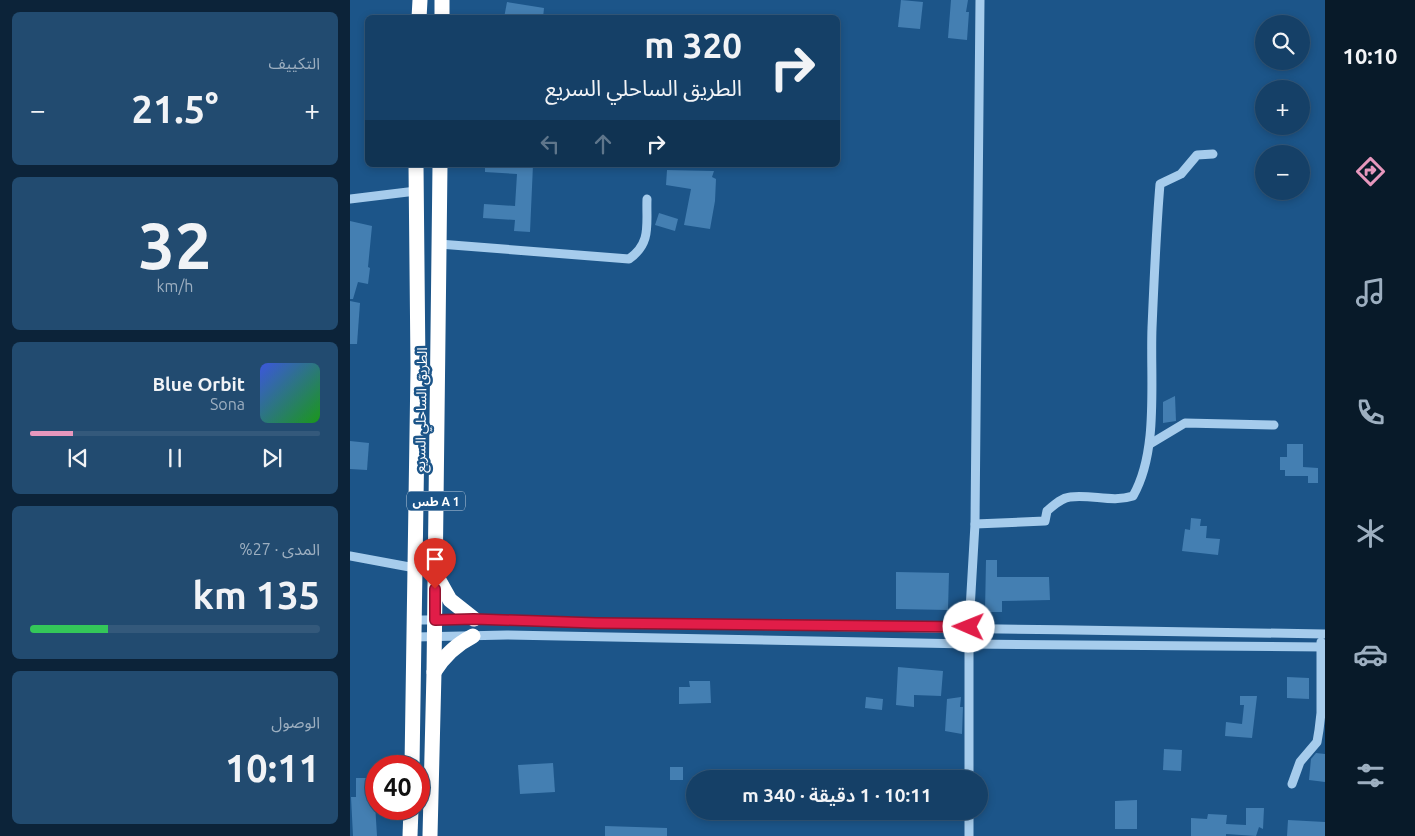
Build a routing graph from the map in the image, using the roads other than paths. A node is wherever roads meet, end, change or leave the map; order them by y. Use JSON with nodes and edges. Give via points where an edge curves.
{"nodes":[{"id":1,"x":420,"y":0,"type":"edge"},
{"id":2,"x":442,"y":0,"type":"edge"},
{"id":3,"x":980,"y":0,"type":"edge"},
{"id":4,"x":420,"y":15,"type":"edge"},
{"id":5,"x":442,"y":15,"type":"edge"},
{"id":6,"x":1213,"y":154,"type":"dead end"},
{"id":7,"x":416,"y":167,"type":"edge"},
{"id":8,"x":440,"y":167,"type":"edge"},
{"id":9,"x":416,"y":191,"type":"junction"},
{"id":10,"x":350,"y":199,"type":"edge"},
{"id":11,"x":647,"y":199,"type":"dead end"},
{"id":12,"x":439,"y":244,"type":"junction"},
{"id":13,"x":1274,"y":425,"type":"dead end"},
{"id":14,"x":1150,"y":444,"type":"junction"},
{"id":15,"x":976,"y":524,"type":"junction"},
{"id":16,"x":350,"y":556,"type":"edge"},
{"id":17,"x":415,"y":568,"type":"junction"},
{"id":18,"x":436,"y":574,"type":"junction"},
{"id":19,"x":474,"y":619,"type":"junction"},
{"id":20,"x":415,"y":620,"type":"junction"},
{"id":21,"x":435,"y":620,"type":"junction"},
{"id":22,"x":596,"y":623,"type":"junction"},
{"id":23,"x":856,"y":626,"type":"junction"},
{"id":24,"x":969,"y":627,"type":"junction"},
{"id":25,"x":1116,"y":631,"type":"junction"},
{"id":26,"x":1323,"y":634,"type":"edge"},
{"id":27,"x":473,"y":636,"type":"junction"},
{"id":28,"x":415,"y":637,"type":"junction"},
{"id":29,"x":435,"y":637,"type":"junction"},
{"id":30,"x":594,"y":637,"type":"junction"},
{"id":31,"x":857,"y":642,"type":"junction"},
{"id":32,"x":970,"y":644,"type":"junction"},
{"id":33,"x":1114,"y":646,"type":"junction"},
{"id":34,"x":1323,"y":647,"type":"edge"},
{"id":35,"x":434,"y":672,"type":"junction"},
{"id":36,"x":412,"y":755,"type":"edge"},
{"id":37,"x":969,"y":770,"type":"edge"},
{"id":38,"x":1292,"y":784,"type":"dead end"},
{"id":39,"x":411,"y":820,"type":"edge"},
{"id":40,"x":969,"y":820,"type":"edge"},
{"id":41,"x":410,"y":836,"type":"edge"},
{"id":42,"x":430,"y":836,"type":"edge"},
{"id":43,"x":969,"y":836,"type":"edge"}],
"edges":[{"from":1,"to":4,"type":"highway"},
{"from":2,"to":5,"type":"highway"},
{"from":3,"to":15,"type":"street"},
{"from":6,"to":14,"type":"street","via":[[1197,155],[1181,174],[1160,184]]},
{"from":7,"to":9,"type":"highway","name":"الطريق الساحلي السريع","number":"طس A 1"},
{"from":8,"to":12,"type":"highway","name":"الطريق الساحلي السريع","number":"طس A 1"},
{"from":9,"to":10,"type":"street"},
{"from":9,"to":17,"type":"highway","name":"الطريق الساحلي السريع","number":"طس A 1"},
{"from":11,"to":12,"type":"street","via":[[646,239],[639,252],[630,259]]},
{"from":12,"to":18,"type":"highway","name":"الطريق الساحلي السريع","number":"طس A 1"},
{"from":13,"to":14,"type":"street","via":[[1184,423]]},
{"from":14,"to":15,"type":"street","via":[[1141,482],[1133,496],[1120,500],[1070,497],[1047,510],[1045,520]]},
{"from":15,"to":24,"type":"street"},
{"from":16,"to":17,"type":"street"},
{"from":17,"to":20,"type":"highway","name":"الطريق الساحلي السريع","number":"طس A 1"},
{"from":18,"to":19,"type":"highway","via":[[450,600]]},
{"from":18,"to":21,"type":"highway","name":"الطريق الساحلي السريع","number":"طس A 1"},
{"from":19,"to":21,"type":"street"},
{"from":19,"to":22,"type":"street"},
{"from":20,"to":21,"type":"street"},
{"from":20,"to":28,"type":"highway","name":"الطريق الساحلي السريع","number":"طس A 1"},
{"from":21,"to":29,"type":"highway","name":"الطريق الساحلي السريع","number":"طس A 1"},
{"from":22,"to":23,"type":"street"},
{"from":22,"to":30,"type":"street"},
{"from":23,"to":24,"type":"street"},
{"from":23,"to":31,"type":"street"},
{"from":24,"to":25,"type":"street"},
{"from":24,"to":32,"type":"street"},
{"from":25,"to":26,"type":"street"},
{"from":25,"to":33,"type":"street"},
{"from":26,"to":34,"type":"street"},
{"from":27,"to":29,"type":"street"},
{"from":27,"to":30,"type":"street"},
{"from":27,"to":35,"type":"highway","via":[[454,647]]},
{"from":28,"to":29,"type":"street"},
{"from":28,"to":36,"type":"highway","name":"الطريق الساحلي السريع","number":"طس A 1"},
{"from":29,"to":35,"type":"highway","name":"الطريق الساحلي السريع","number":"طس A 1"},
{"from":30,"to":31,"type":"street"},
{"from":31,"to":32,"type":"street"},
{"from":32,"to":33,"type":"street"},
{"from":32,"to":37,"type":"street"},
{"from":33,"to":34,"type":"street"},
{"from":34,"to":38,"type":"street","via":[[1320,730],[1317,742],[1300,762]]},
{"from":35,"to":42,"type":"highway","name":"الطريق الساحلي السريع","number":"طس A 1"},
{"from":39,"to":41,"type":"highway"},
{"from":40,"to":43,"type":"street"}]}
